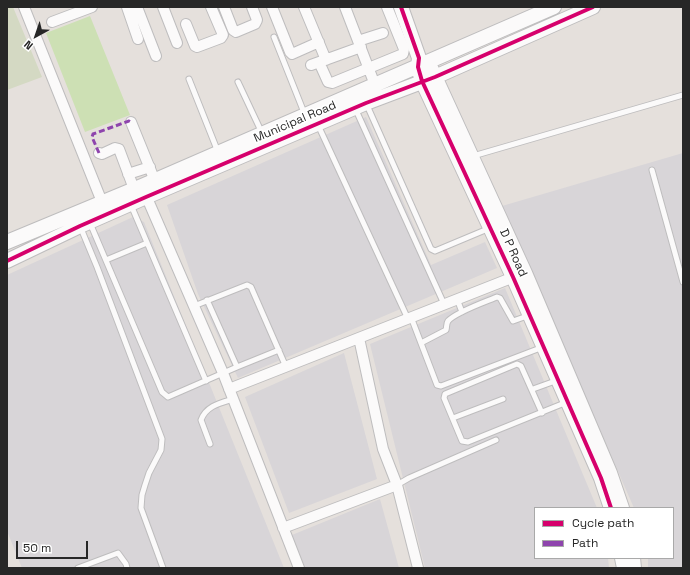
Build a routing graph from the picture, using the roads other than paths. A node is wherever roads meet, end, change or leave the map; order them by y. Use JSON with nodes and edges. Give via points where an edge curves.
{"nodes":[{"id":1,"x":24,"y":7,"type":"edge"},
{"id":2,"x":92,"y":7,"type":"edge"},
{"id":3,"x":127,"y":7,"type":"edge"},
{"id":4,"x":137,"y":7,"type":"edge"},
{"id":5,"x":163,"y":7,"type":"edge"},
{"id":6,"x":210,"y":7,"type":"edge"},
{"id":7,"x":224,"y":7,"type":"edge"},
{"id":8,"x":252,"y":7,"type":"edge"},
{"id":9,"x":272,"y":7,"type":"edge"},
{"id":10,"x":304,"y":7,"type":"edge"},
{"id":11,"x":345,"y":7,"type":"edge"},
{"id":12,"x":387,"y":7,"type":"edge"},
{"id":13,"x":401,"y":7,"type":"edge"},
{"id":14,"x":554,"y":7,"type":"edge"},
{"id":15,"x":593,"y":7,"type":"edge"},
{"id":16,"x":80,"y":9,"type":"edge"},
{"id":17,"x":52,"y":22,"type":"dead end"},
{"id":18,"x":186,"y":24,"type":"dead end"},
{"id":19,"x":383,"y":33,"type":"dead end"},
{"id":20,"x":274,"y":37,"type":"dead end"},
{"id":21,"x":138,"y":39,"type":"dead end"},
{"id":22,"x":319,"y":42,"type":"junction"},
{"id":23,"x":177,"y":43,"type":"dead end"},
{"id":24,"x":359,"y":44,"type":"junction"},
{"id":25,"x":156,"y":56,"type":"dead end"},
{"id":26,"x":422,"y":62,"type":"junction"},
{"id":27,"x":319,"y":63,"type":"junction"},
{"id":28,"x":369,"y":68,"type":"junction"},
{"id":29,"x":189,"y":79,"type":"dead end"},
{"id":30,"x":429,"y":79,"type":"junction"},
{"id":31,"x":238,"y":82,"type":"dead end"},
{"id":32,"x":375,"y":85,"type":"junction"},
{"id":33,"x":683,"y":95,"type":"edge"},
{"id":34,"x":361,"y":100,"type":"junction"},
{"id":35,"x":305,"y":116,"type":"junction"},
{"id":36,"x":131,"y":122,"type":"dead end"},
{"id":37,"x":317,"y":124,"type":"junction"},
{"id":38,"x":262,"y":134,"type":"junction"},
{"id":39,"x":99,"y":153,"type":"dead end"},
{"id":40,"x":219,"y":153,"type":"junction"},
{"id":41,"x":471,"y":156,"type":"junction"},
{"id":42,"x":150,"y":167,"type":"junction"},
{"id":43,"x":652,"y":170,"type":"dead end"},
{"id":44,"x":128,"y":174,"type":"junction"},
{"id":45,"x":155,"y":181,"type":"junction"},
{"id":46,"x":141,"y":191,"type":"junction"},
{"id":47,"x":102,"y":202,"type":"junction"},
{"id":48,"x":131,"y":204,"type":"junction"},
{"id":49,"x":85,"y":224,"type":"junction"},
{"id":50,"x":491,"y":228,"type":"junction"},
{"id":51,"x":7,"y":242,"type":"edge"},
{"id":52,"x":147,"y":243,"type":"junction"},
{"id":53,"x":106,"y":260,"type":"junction"},
{"id":54,"x":7,"y":261,"type":"edge"},
{"id":55,"x":519,"y":275,"type":"junction"},
{"id":56,"x":683,"y":282,"type":"edge"},
{"id":57,"x":208,"y":300,"type":"junction"},
{"id":58,"x":457,"y":300,"type":"junction"},
{"id":59,"x":444,"y":304,"type":"junction"},
{"id":60,"x":194,"y":306,"type":"junction"},
{"id":61,"x":462,"y":312,"type":"junction"},
{"id":62,"x":530,"y":315,"type":"junction"},
{"id":63,"x":409,"y":318,"type":"junction"},
{"id":64,"x":359,"y":338,"type":"junction"},
{"id":65,"x":421,"y":343,"type":"junction"},
{"id":66,"x":544,"y":347,"type":"junction"},
{"id":67,"x":279,"y":350,"type":"junction"},
{"id":68,"x":238,"y":367,"type":"junction"},
{"id":69,"x":286,"y":367,"type":"junction"},
{"id":70,"x":223,"y":373,"type":"junction"},
{"id":71,"x":558,"y":380,"type":"junction"},
{"id":72,"x":206,"y":381,"type":"junction"},
{"id":73,"x":532,"y":389,"type":"junction"},
{"id":74,"x":231,"y":394,"type":"junction"},
{"id":75,"x":503,"y":399,"type":"dead end"},
{"id":76,"x":568,"y":402,"type":"junction"},
{"id":77,"x":542,"y":413,"type":"junction"},
{"id":78,"x":453,"y":418,"type":"junction"},
{"id":79,"x":496,"y":440,"type":"dead end"},
{"id":80,"x":210,"y":444,"type":"dead end"},
{"id":81,"x":603,"y":469,"type":"junction"},
{"id":82,"x":397,"y":485,"type":"junction"},
{"id":83,"x":611,"y":507,"type":"edge"},
{"id":84,"x":622,"y":507,"type":"edge"},
{"id":85,"x":283,"y":528,"type":"junction"},
{"id":86,"x":78,"y":568,"type":"edge"},
{"id":87,"x":127,"y":568,"type":"edge"},
{"id":88,"x":163,"y":568,"type":"edge"},
{"id":89,"x":299,"y":568,"type":"edge"},
{"id":90,"x":418,"y":568,"type":"edge"}],
"edges":[{"from":1,"to":47,"type":"street"},
{"from":2,"to":16,"type":"street"},
{"from":3,"to":21,"type":"street"},
{"from":4,"to":25,"type":"street"},
{"from":5,"to":23,"type":"street"},
{"from":6,"to":18,"type":"street","via":[[221,38],[197,47]]},
{"from":7,"to":8,"type":"street","via":[[236,32],[255,24],[257,20]]},
{"from":9,"to":22,"type":"street","via":[[292,54]]},
{"from":10,"to":22,"type":"street"},
{"from":11,"to":24,"type":"street"},
{"from":12,"to":28,"type":"street","via":[[404,49],[403,54]]},
{"from":13,"to":26,"type":"street","name":"D P Road"},
{"from":14,"to":26,"type":"street","name":"Municipal Road"},
{"from":15,"to":30,"type":"street","name":"Municipal Road"},
{"from":16,"to":17,"type":"street"},
{"from":19,"to":24,"type":"street"},
{"from":20,"to":35,"type":"lane"},
{"from":22,"to":27,"type":"street"},
{"from":24,"to":27,"type":"street"},
{"from":24,"to":28,"type":"street"},
{"from":26,"to":30,"type":"street","name":"D P Road"},
{"from":26,"to":32,"type":"street","name":"Municipal Road"},
{"from":27,"to":28,"type":"street","via":[[328,82],[332,83]]},
{"from":28,"to":32,"type":"street"},
{"from":29,"to":40,"type":"lane"},
{"from":30,"to":34,"type":"street","name":"Municipal Road"},
{"from":30,"to":41,"type":"street","name":"D P Road"},
{"from":30,"to":50,"type":"street","name":"D P Road"},
{"from":31,"to":38,"type":"lane"},
{"from":32,"to":34,"type":"street","name":"Municipal Road"},
{"from":33,"to":41,"type":"lane"},
{"from":34,"to":35,"type":"street","name":"Municipal Road"},
{"from":34,"to":37,"type":"street","name":"Municipal Road"},
{"from":34,"to":50,"type":"lane","via":[[431,249],[435,251]]},
{"from":34,"to":59,"type":"lane"},
{"from":35,"to":38,"type":"street","name":"Municipal Road"},
{"from":36,"to":42,"type":"street"},
{"from":37,"to":46,"type":"street","name":"Municipal Road"},
{"from":37,"to":63,"type":"lane"},
{"from":38,"to":40,"type":"street","name":"Municipal Road"},
{"from":39,"to":44,"type":"street","via":[[119,149]]},
{"from":40,"to":45,"type":"street","name":"Municipal Road"},
{"from":41,"to":55,"type":"street","name":"D P Road"},
{"from":42,"to":44,"type":"street"},
{"from":42,"to":45,"type":"street"},
{"from":43,"to":56,"type":"lane"},
{"from":44,"to":46,"type":"street"},
{"from":45,"to":46,"type":"street","name":"Municipal Road"},
{"from":46,"to":47,"type":"street","name":"Municipal Road"},
{"from":46,"to":48,"type":"street","name":"Municipal Road"},
{"from":46,"to":60,"type":"street"},
{"from":47,"to":51,"type":"street","name":"Municipal Road"},
{"from":48,"to":49,"type":"street","name":"Municipal Road"},
{"from":48,"to":52,"type":"lane"},
{"from":49,"to":53,"type":"lane"},
{"from":49,"to":54,"type":"street","name":"Municipal Road"},
{"from":49,"to":88,"type":"lane","via":[[97,267],[162,439],[161,450],[145,485],[141,508]]},
{"from":50,"to":55,"type":"street","name":"D P Road"},
{"from":52,"to":53,"type":"lane"},
{"from":52,"to":72,"type":"lane"},
{"from":53,"to":72,"type":"lane","via":[[162,392],[168,397]]},
{"from":55,"to":58,"type":"street"},
{"from":55,"to":62,"type":"street","name":"D P Road"},
{"from":55,"to":81,"type":"street","name":"D P Road"},
{"from":57,"to":60,"type":"lane"},
{"from":57,"to":67,"type":"lane","via":[[247,285],[251,287]]},
{"from":57,"to":68,"type":"lane"},
{"from":58,"to":59,"type":"street"},
{"from":58,"to":61,"type":"lane"},
{"from":59,"to":63,"type":"street"},
{"from":60,"to":70,"type":"street"},
{"from":61,"to":62,"type":"lane","via":[[497,297],[513,321]]},
{"from":61,"to":65,"type":"lane","via":[[447,323],[446,330]]},
{"from":62,"to":66,"type":"street","name":"D P Road"},
{"from":63,"to":64,"type":"street"},
{"from":63,"to":65,"type":"lane"},
{"from":64,"to":69,"type":"street"},
{"from":64,"to":82,"type":"street","via":[[383,449]]},
{"from":65,"to":66,"type":"lane","via":[[437,385],[441,386]]},
{"from":66,"to":71,"type":"street","name":"D P Road"},
{"from":67,"to":68,"type":"lane"},
{"from":67,"to":69,"type":"lane"},
{"from":68,"to":70,"type":"lane"},
{"from":69,"to":74,"type":"street"},
{"from":70,"to":72,"type":"lane"},
{"from":70,"to":74,"type":"street"},
{"from":71,"to":73,"type":"lane"},
{"from":71,"to":76,"type":"street","name":"D P Road"},
{"from":73,"to":77,"type":"lane"},
{"from":73,"to":78,"type":"lane","via":[[521,366],[517,364],[445,394],[444,398]]},
{"from":74,"to":80,"type":"lane","via":[[204,413],[201,420]]},
{"from":74,"to":85,"type":"street"},
{"from":75,"to":78,"type":"lane"},
{"from":76,"to":77,"type":"lane"},
{"from":76,"to":81,"type":"street","name":"D P Road"},
{"from":77,"to":78,"type":"lane","via":[[468,442],[462,441]]},
{"from":79,"to":82,"type":"lane"},
{"from":81,"to":83,"type":"street","name":"D P Road"},
{"from":81,"to":84,"type":"street","name":"D P Road"},
{"from":82,"to":85,"type":"street"},
{"from":82,"to":90,"type":"street"},
{"from":85,"to":89,"type":"street"},
{"from":86,"to":87,"type":"lane","via":[[118,553]]}]}
